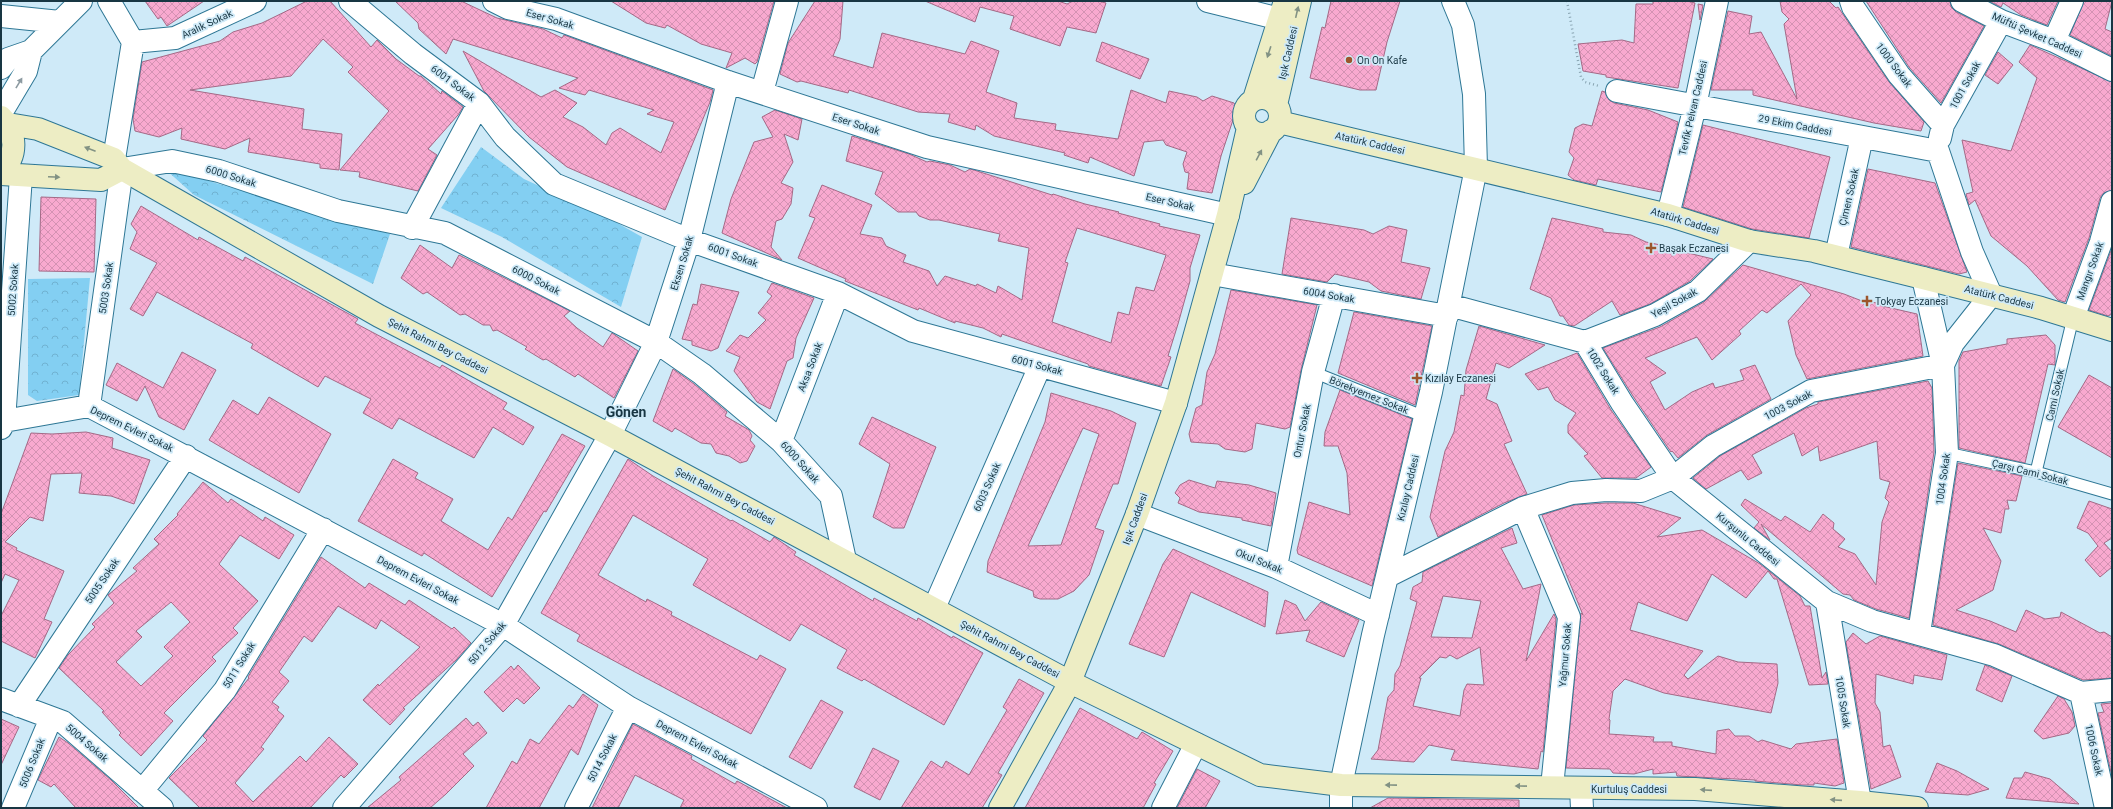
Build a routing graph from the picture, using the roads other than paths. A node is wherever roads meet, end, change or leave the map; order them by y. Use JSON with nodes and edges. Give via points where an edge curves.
{"nodes":[{"id":1,"x":81,"y":1,"type":"edge"},
{"id":2,"x":109,"y":1,"type":"edge"},
{"id":3,"x":255,"y":1,"type":"edge"},
{"id":4,"x":350,"y":1,"type":"edge"},
{"id":5,"x":494,"y":1,"type":"edge"},
{"id":6,"x":787,"y":1,"type":"edge"},
{"id":7,"x":1208,"y":1,"type":"edge"},
{"id":8,"x":1300,"y":1,"type":"edge"},
{"id":9,"x":1453,"y":1,"type":"edge"},
{"id":10,"x":1716,"y":1,"type":"edge"},
{"id":11,"x":1851,"y":1,"type":"edge"},
{"id":12,"x":1962,"y":1,"type":"edge"},
{"id":13,"x":2072,"y":1,"type":"edge"},
{"id":14,"x":1282,"y":10,"type":"edge"},
{"id":15,"x":1,"y":16,"type":"edge"},
{"id":16,"x":2001,"y":21,"type":"junction"},
{"id":17,"x":60,"y":22,"type":"junction"},
{"id":18,"x":2054,"y":41,"type":"junction"},
{"id":19,"x":133,"y":42,"type":"junction"},
{"id":20,"x":31,"y":51,"type":"junction"},
{"id":21,"x":1,"y":68,"type":"edge"},
{"id":22,"x":2112,"y":70,"type":"edge"},
{"id":23,"x":728,"y":82,"type":"junction"},
{"id":24,"x":1617,"y":91,"type":"road end"},
{"id":25,"x":762,"y":92,"type":"junction"},
{"id":26,"x":1254,"y":99,"type":"junction"},
{"id":27,"x":479,"y":103,"type":"junction"},
{"id":28,"x":1695,"y":106,"type":"junction"},
{"id":29,"x":3,"y":118,"type":"edge"},
{"id":30,"x":1276,"y":119,"type":"junction"},
{"id":31,"x":1943,"y":125,"type":"junction"},
{"id":32,"x":1248,"y":128,"type":"junction"},
{"id":33,"x":1862,"y":137,"type":"junction"},
{"id":34,"x":1938,"y":151,"type":"junction"},
{"id":35,"x":118,"y":164,"type":"junction"},
{"id":36,"x":1476,"y":168,"type":"junction"},
{"id":37,"x":8,"y":174,"type":"edge"},
{"id":38,"x":2112,"y":202,"type":"edge"},
{"id":39,"x":1228,"y":215,"type":"junction"},
{"id":40,"x":1668,"y":215,"type":"junction"},
{"id":41,"x":412,"y":228,"type":"junction"},
{"id":42,"x":689,"y":240,"type":"junction"},
{"id":43,"x":1749,"y":241,"type":"junction"},
{"id":44,"x":1836,"y":256,"type":"junction"},
{"id":45,"x":1212,"y":274,"type":"junction"},
{"id":46,"x":1924,"y":278,"type":"junction"},
{"id":47,"x":838,"y":294,"type":"junction"},
{"id":48,"x":1991,"y":295,"type":"junction"},
{"id":49,"x":1334,"y":296,"type":"junction"},
{"id":50,"x":1448,"y":310,"type":"junction"},
{"id":51,"x":2073,"y":318,"type":"junction"},
{"id":52,"x":2112,"y":330,"type":"edge"},
{"id":53,"x":656,"y":342,"type":"junction"},
{"id":54,"x":1584,"y":342,"type":"junction"},
{"id":55,"x":1040,"y":366,"type":"junction"},
{"id":56,"x":1942,"y":366,"type":"junction"},
{"id":57,"x":1313,"y":372,"type":"junction"},
{"id":58,"x":1176,"y":403,"type":"junction"},
{"id":59,"x":89,"y":406,"type":"junction"},
{"id":60,"x":1425,"y":417,"type":"junction"},
{"id":61,"x":2,"y":424,"type":"edge"},
{"id":62,"x":610,"y":435,"type":"junction"},
{"id":63,"x":781,"y":440,"type":"junction"},
{"id":64,"x":1947,"y":453,"type":"junction"},
{"id":65,"x":186,"y":456,"type":"junction"},
{"id":66,"x":2036,"y":472,"type":"junction"},
{"id":67,"x":1673,"y":478,"type":"junction"},
{"id":68,"x":2112,"y":494,"type":"edge"},
{"id":69,"x":1523,"y":508,"type":"junction"},
{"id":70,"x":1137,"y":514,"type":"junction"},
{"id":71,"x":323,"y":529,"type":"junction"},
{"id":72,"x":845,"y":560,"type":"junction"},
{"id":73,"x":1276,"y":567,"type":"junction"},
{"id":74,"x":1388,"y":576,"type":"junction"},
{"id":75,"x":1827,"y":602,"type":"junction"},
{"id":76,"x":934,"y":608,"type":"junction"},
{"id":77,"x":1378,"y":615,"type":"junction"},
{"id":78,"x":503,"y":625,"type":"junction"},
{"id":79,"x":1918,"y":633,"type":"junction"},
{"id":80,"x":1070,"y":682,"type":"junction"},
{"id":81,"x":2112,"y":690,"type":"edge"},
{"id":82,"x":2081,"y":693,"type":"junction"},
{"id":83,"x":10,"y":702,"type":"edge"},
{"id":84,"x":628,"y":707,"type":"junction"},
{"id":85,"x":50,"y":718,"type":"junction"},
{"id":86,"x":1196,"y":744,"type":"junction"},
{"id":87,"x":1341,"y":785,"type":"junction"},
{"id":88,"x":1552,"y":787,"type":"junction"},
{"id":89,"x":142,"y":791,"type":"junction"},
{"id":90,"x":1582,"y":799,"type":"edge"},
{"id":91,"x":1861,"y":805,"type":"edge"},
{"id":92,"x":13,"y":808,"type":"edge"},
{"id":93,"x":162,"y":808,"type":"edge"},
{"id":94,"x":344,"y":808,"type":"edge"},
{"id":95,"x":576,"y":808,"type":"edge"},
{"id":96,"x":816,"y":808,"type":"edge"},
{"id":97,"x":1000,"y":808,"type":"edge"},
{"id":98,"x":1163,"y":808,"type":"edge"},
{"id":99,"x":1341,"y":808,"type":"edge"},
{"id":100,"x":1917,"y":808,"type":"edge"},
{"id":101,"x":2106,"y":808,"type":"edge"}],
"edges":[{"from":1,"to":17,"type":"street"},
{"from":2,"to":19,"type":"street"},
{"from":3,"to":19,"type":"street","name":"Aralık Sokak","via":[[175,38]]},
{"from":4,"to":27,"type":"street","name":"6001 Sokak","via":[[413,54]]},
{"from":5,"to":23,"type":"street","name":"Eser Sokak","via":[[508,8],[556,20]]},
{"from":6,"to":25,"type":"street"},
{"from":7,"to":14,"type":"street"},
{"from":30,"to":8,"type":"main road","name":"Işık Caddesi","one_way":true},
{"from":9,"to":36,"type":"street","name":"Kızılay Caddesi","via":[[1464,25],[1474,94]]},
{"from":10,"to":28,"type":"street","name":"Tevfik Pelvan Caddesi"},
{"from":11,"to":31,"type":"street","name":"1000 Sokak","via":[[1899,75]]},
{"from":12,"to":16,"type":"street","name":"Müftü Şevket Caddesi"},
{"from":13,"to":18,"type":"street"},
{"from":14,"to":26,"type":"main road","name":"Işık Caddesi","one_way":true},
{"from":15,"to":17,"type":"street"},
{"from":16,"to":18,"type":"street","name":"Müftü Şevket Caddesi"},
{"from":16,"to":31,"type":"street","name":"1001 Sokak"},
{"from":17,"to":20,"type":"street"},
{"from":18,"to":22,"type":"street","name":"Müftü Şevket Caddesi"},
{"from":19,"to":35,"type":"street"},
{"from":20,"to":21,"type":"street","via":[[8,60]]},
{"from":29,"to":20,"type":"street","one_way":true,"via":[[26,71]]},
{"from":23,"to":25,"type":"street","name":"Eser Sokak"},
{"from":23,"to":42,"type":"street","name":"Eksen Sokak"},
{"from":24,"to":28,"type":"street","name":"29 Ekim Caddesi"},
{"from":25,"to":39,"type":"street","name":"Eser Sokak","via":[[927,147]]},
{"from":26,"to":30,"type":"main road","via":[[1266,98]]},
{"from":26,"to":32,"type":"main road","name":"Işık Caddesi","via":[[1249,102],[1244,112],[1243,118]]},
{"from":27,"to":41,"type":"street"},
{"from":27,"to":42,"type":"street","name":"6001 Sokak","via":[[505,137],[554,184]]},
{"from":28,"to":33,"type":"street","name":"29 Ekim Caddesi"},
{"from":28,"to":40,"type":"street","name":"Tevfik Pelvan Caddesi"},
{"from":35,"to":29,"type":"main road","name":"Şehit Rahmi Bey Caddesi","one_way":true},
{"from":29,"to":37,"type":"main road","via":[[13,134],[14,145],[7,166]]},
{"from":30,"to":32,"type":"main road","via":[[1259,134]]},
{"from":30,"to":36,"type":"main road","name":"Atatürk Caddesi"},
{"from":39,"to":30,"type":"main road","name":"Işık Caddesi","one_way":true},
{"from":31,"to":34,"type":"street","name":"1001 Sokak"},
{"from":32,"to":39,"type":"main road","name":"Işık Caddesi"},
{"from":33,"to":34,"type":"street","name":"29 Ekim Caddesi"},
{"from":33,"to":44,"type":"street","name":"Çimen Sokak"},
{"from":34,"to":48,"type":"street","via":[[1972,252]]},
{"from":37,"to":35,"type":"main road","one_way":true,"via":[[101,180]]},
{"from":35,"to":41,"type":"street","name":"6000 Sokak","via":[[172,161],[219,171],[338,211]]},
{"from":35,"to":59,"type":"street","name":"5003 Sokak"},
{"from":35,"to":62,"type":"main road","name":"Şehit Rahmi Bey Caddesi","via":[[379,316]]},
{"from":36,"to":40,"type":"main road","name":"Atatürk Caddesi"},
{"from":36,"to":50,"type":"street","name":"Kızılay Caddesi"},
{"from":37,"to":61,"type":"street","name":"5002 Sokak"},
{"from":38,"to":51,"type":"street","name":"Mangır Sokak","via":[[2101,242]]},
{"from":39,"to":45,"type":"main road","name":"Işık Caddesi"},
{"from":40,"to":43,"type":"main road","name":"Atatürk Caddesi"},
{"from":41,"to":53,"type":"street","name":"6000 Sokak","via":[[445,233]]},
{"from":42,"to":47,"type":"street","name":"6001 Sokak"},
{"from":42,"to":53,"type":"street","name":"Eksen Sokak"},
{"from":43,"to":44,"type":"main road","name":"Atatürk Caddesi"},
{"from":43,"to":54,"type":"street","name":"Yeşil Sokak","via":[[1698,291],[1655,315]]},
{"from":44,"to":46,"type":"main road","name":"Atatürk Caddesi"},
{"from":45,"to":49,"type":"street","name":"6004 Sokak"},
{"from":45,"to":58,"type":"main road","name":"Işık Caddesi"},
{"from":46,"to":48,"type":"main road","name":"Atatürk Caddesi"},
{"from":46,"to":56,"type":"street","name":"1004 Sokak"},
{"from":47,"to":55,"type":"street","name":"6001 Sokak","via":[[913,331]]},
{"from":47,"to":63,"type":"street","name":"Aksa Sokak"},
{"from":48,"to":51,"type":"main road","name":"Atatürk Caddesi"},
{"from":48,"to":56,"type":"street","via":[[1953,343]]},
{"from":49,"to":50,"type":"street","name":"6004 Sokak"},
{"from":49,"to":57,"type":"street","name":"Ontur Sokak"},
{"from":50,"to":54,"type":"street","name":"1002 Sokak"},
{"from":50,"to":60,"type":"street","name":"Kızılay Caddesi"},
{"from":51,"to":52,"type":"main road","name":"Atatürk Caddesi"},
{"from":51,"to":66,"type":"lane","name":"Cami Sokak"},
{"from":53,"to":62,"type":"street","name":"Eksen Sokak"},
{"from":53,"to":63,"type":"street","name":"6000 Sokak","via":[[702,374]]},
{"from":54,"to":67,"type":"street","name":"1002 Sokak"},
{"from":55,"to":58,"type":"street","name":"6001 Sokak"},
{"from":55,"to":76,"type":"street","name":"6003 Sokak"},
{"from":56,"to":64,"type":"street","name":"1004 Sokak"},
{"from":56,"to":67,"type":"street","name":"1003 Sokak","via":[[1811,391],[1713,446]]},
{"from":57,"to":60,"type":"lane","name":"Börekyemez Sokak"},
{"from":57,"to":73,"type":"street","name":"Ontur Sokak"},
{"from":58,"to":70,"type":"main road","name":"Işık Caddesi"},
{"from":59,"to":61,"type":"street","name":"Deprem Evleri Sokak"},
{"from":59,"to":65,"type":"street","name":"Deprem Evleri Sokak"},
{"from":60,"to":74,"type":"street","name":"Kızılay Caddesi"},
{"from":62,"to":72,"type":"main road","name":"Şehit Rahmi Bey Caddesi"},
{"from":62,"to":78,"type":"street","name":"5012 Sokak"},
{"from":63,"to":72,"type":"street","name":"6000 Sokak","via":[[831,496]]},
{"from":64,"to":66,"type":"lane","name":"Çarşı Cami Sokak"},
{"from":64,"to":79,"type":"street","name":"1004 Sokak"},
{"from":65,"to":71,"type":"street","name":"Deprem Evleri Sokak"},
{"from":65,"to":83,"type":"street","name":"5005 Sokak"},
{"from":66,"to":68,"type":"lane","name":"Çarşı Cami Sokak"},
{"from":67,"to":69,"type":"street","via":[[1641,491],[1606,490],[1572,493]]},
{"from":67,"to":75,"type":"street","name":"Kurşunlu Caddesi"},
{"from":69,"to":74,"type":"street"},
{"from":69,"to":88,"type":"street","name":"Yağmur Sokak","via":[[1569,618]]},
{"from":70,"to":73,"type":"street","name":"Okul Sokak"},
{"from":70,"to":80,"type":"main road","name":"Işık Caddesi"},
{"from":71,"to":78,"type":"street","name":"Deprem Evleri Sokak"},
{"from":71,"to":89,"type":"street","name":"5011 Sokak","via":[[225,690]]},
{"from":72,"to":76,"type":"main road","name":"Şehit Rahmi Bey Caddesi"},
{"from":73,"to":77,"type":"street","name":"Okul Sokak"},
{"from":74,"to":77,"type":"street","name":"Kızılay Caddesi"},
{"from":75,"to":79,"type":"street","name":"Kurşunlu Caddesi","via":[[1872,621]]},
{"from":75,"to":91,"type":"street","name":"1005 Sokak"},
{"from":76,"to":80,"type":"main road","name":"Şehit Rahmi Bey Caddesi"},
{"from":77,"to":87,"type":"street","name":"Kızılay Caddesi"},
{"from":78,"to":84,"type":"street","name":"Deprem Evleri Sokak"},
{"from":78,"to":94,"type":"street","name":"5012 Sokak"},
{"from":79,"to":82,"type":"street","name":"Kurşunlu Caddesi","via":[[1994,655]]},
{"from":80,"to":86,"type":"main road","name":"Şehit Rahmi Bey Caddesi"},
{"from":80,"to":97,"type":"main road","name":"Işık Caddesi"},
{"from":81,"to":82,"type":"street","name":"Kurşunlu Caddesi"},
{"from":82,"to":101,"type":"street","name":"1006 Sokak"},
{"from":83,"to":85,"type":"street","name":"5004 Sokak"},
{"from":84,"to":95,"type":"street","name":"5014 Sokak"},
{"from":84,"to":96,"type":"street","name":"Deprem Evleri Sokak"},
{"from":85,"to":89,"type":"street","name":"5004 Sokak","via":[[63,722]]},
{"from":85,"to":92,"type":"street","name":"5006 Sokak"},
{"from":86,"to":87,"type":"main road","name":"Şehit Rahmi Bey Caddesi","via":[[1260,775]]},
{"from":86,"to":98,"type":"street"},
{"from":88,"to":87,"type":"main road","name":"Kurtuluş Caddesi","one_way":true},
{"from":87,"to":99,"type":"street","name":"Kızılay Caddesi"},
{"from":88,"to":90,"type":"main road","name":"Kurtuluş Caddesi"},
{"from":89,"to":93,"type":"street","name":"5004 Sokak"},
{"from":91,"to":90,"type":"main road","name":"Kurtuluş Caddesi","one_way":true,"via":[[1695,789]]},
{"from":91,"to":100,"type":"main road","name":"Kurtuluş Caddesi"}]}
